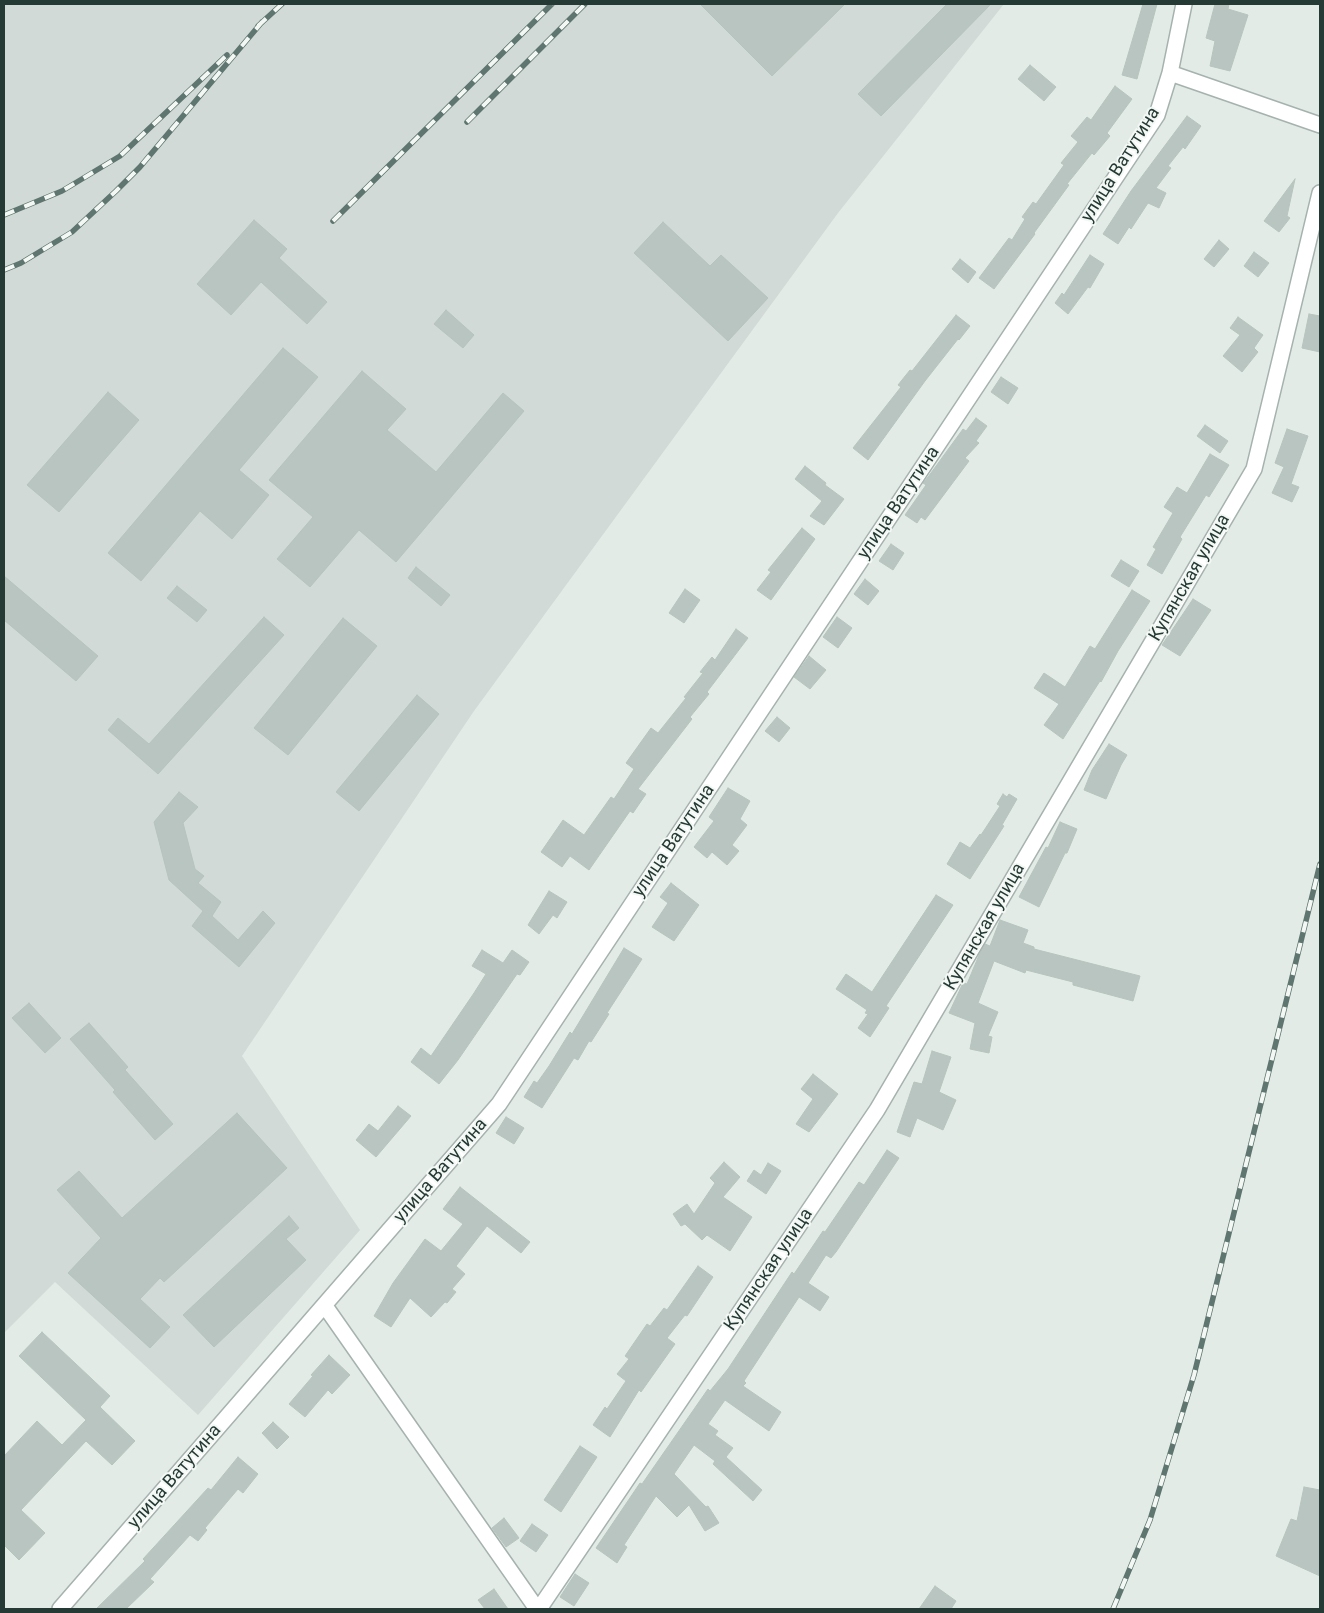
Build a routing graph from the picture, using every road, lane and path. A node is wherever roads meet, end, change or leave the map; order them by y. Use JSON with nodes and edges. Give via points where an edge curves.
{"nodes":[{"id":1,"x":1184,"y":4,"type":"edge"},
{"id":2,"x":1170,"y":74,"type":"junction"},
{"id":3,"x":1320,"y":125,"type":"edge"},
{"id":4,"x":1320,"y":193,"type":"edge"},
{"id":5,"x":324,"y":1306,"type":"junction"},
{"id":6,"x":60,"y":1609,"type":"edge"},
{"id":7,"x":538,"y":1609,"type":"edge"}],
"edges":[{"from":1,"to":2,"type":"street","name":"улица Ватутина"},
{"from":2,"to":3,"type":"street"},
{"from":2,"to":5,"type":"street","name":"улица Ватутина","via":[[1157,115],[499,1104]]},
{"from":4,"to":7,"type":"street","name":"Купянская улица","via":[[1254,469],[877,1110]]},
{"from":5,"to":6,"type":"street","name":"улица Ватутина"},
{"from":5,"to":7,"type":"street"}]}
